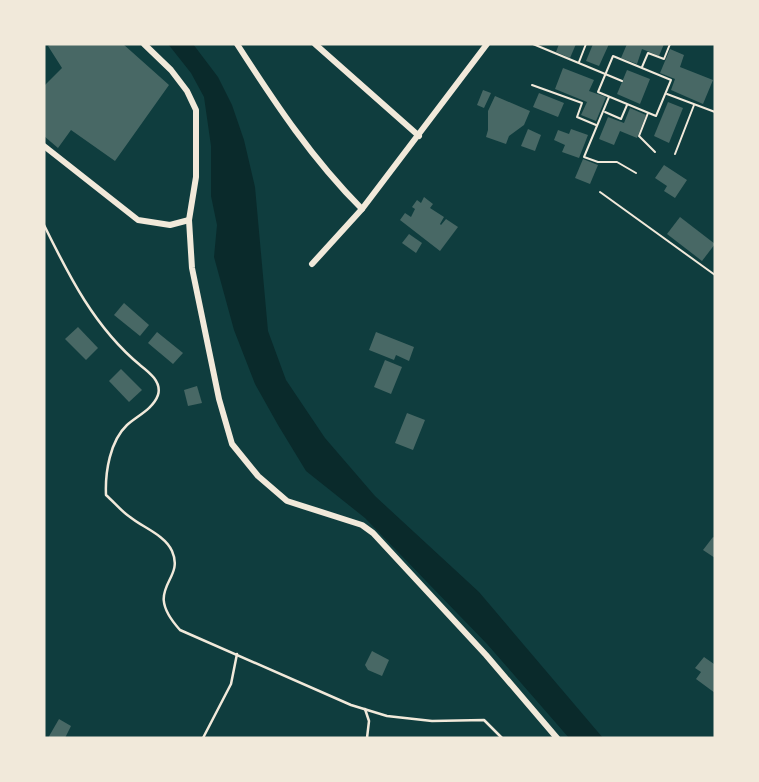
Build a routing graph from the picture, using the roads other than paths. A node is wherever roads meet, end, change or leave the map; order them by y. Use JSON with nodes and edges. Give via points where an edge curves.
{"nodes":[{"id":1,"x":144,"y":44,"type":"edge"},
{"id":2,"x":237,"y":44,"type":"edge"},
{"id":3,"x":315,"y":44,"type":"edge"},
{"id":4,"x":483,"y":45,"type":"edge"},
{"id":5,"x":419,"y":136,"type":"junction"},
{"id":6,"x":44,"y":146,"type":"edge"},
{"id":7,"x":362,"y":209,"type":"junction"},
{"id":8,"x":189,"y":220,"type":"junction"},
{"id":9,"x":44,"y":225,"type":"edge"},
{"id":10,"x":312,"y":264,"type":"dead end"},
{"id":11,"x":237,"y":654,"type":"junction"},
{"id":12,"x":365,"y":709,"type":"junction"},
{"id":13,"x":203,"y":738,"type":"edge"},
{"id":14,"x":367,"y":738,"type":"edge"},
{"id":15,"x":502,"y":738,"type":"edge"},
{"id":16,"x":557,"y":738,"type":"edge"}],
"edges":[{"from":1,"to":8,"type":"street","via":[[171,70],[197,110]]},
{"from":2,"to":7,"type":"street","via":[[288,122],[329,176]]},
{"from":3,"to":5,"type":"street"},
{"from":4,"to":5,"type":"street"},
{"from":5,"to":7,"type":"street"},
{"from":6,"to":8,"type":"street","via":[[138,220],[170,225]]},
{"from":7,"to":10,"type":"street"},
{"from":8,"to":16,"type":"street","via":[[192,268],[232,444],[258,476],[287,501],[362,525],[373,533]]},
{"from":9,"to":11,"type":"lane","via":[[106,334],[158,384],[158,395],[125,427],[111,453],[106,495],[172,551],[174,568],[162,601],[167,615],[180,629]]},
{"from":11,"to":12,"type":"lane"},
{"from":11,"to":13,"type":"lane","via":[[231,684]]},
{"from":12,"to":14,"type":"lane"},
{"from":12,"to":15,"type":"lane","via":[[432,721],[484,720]]}]}
